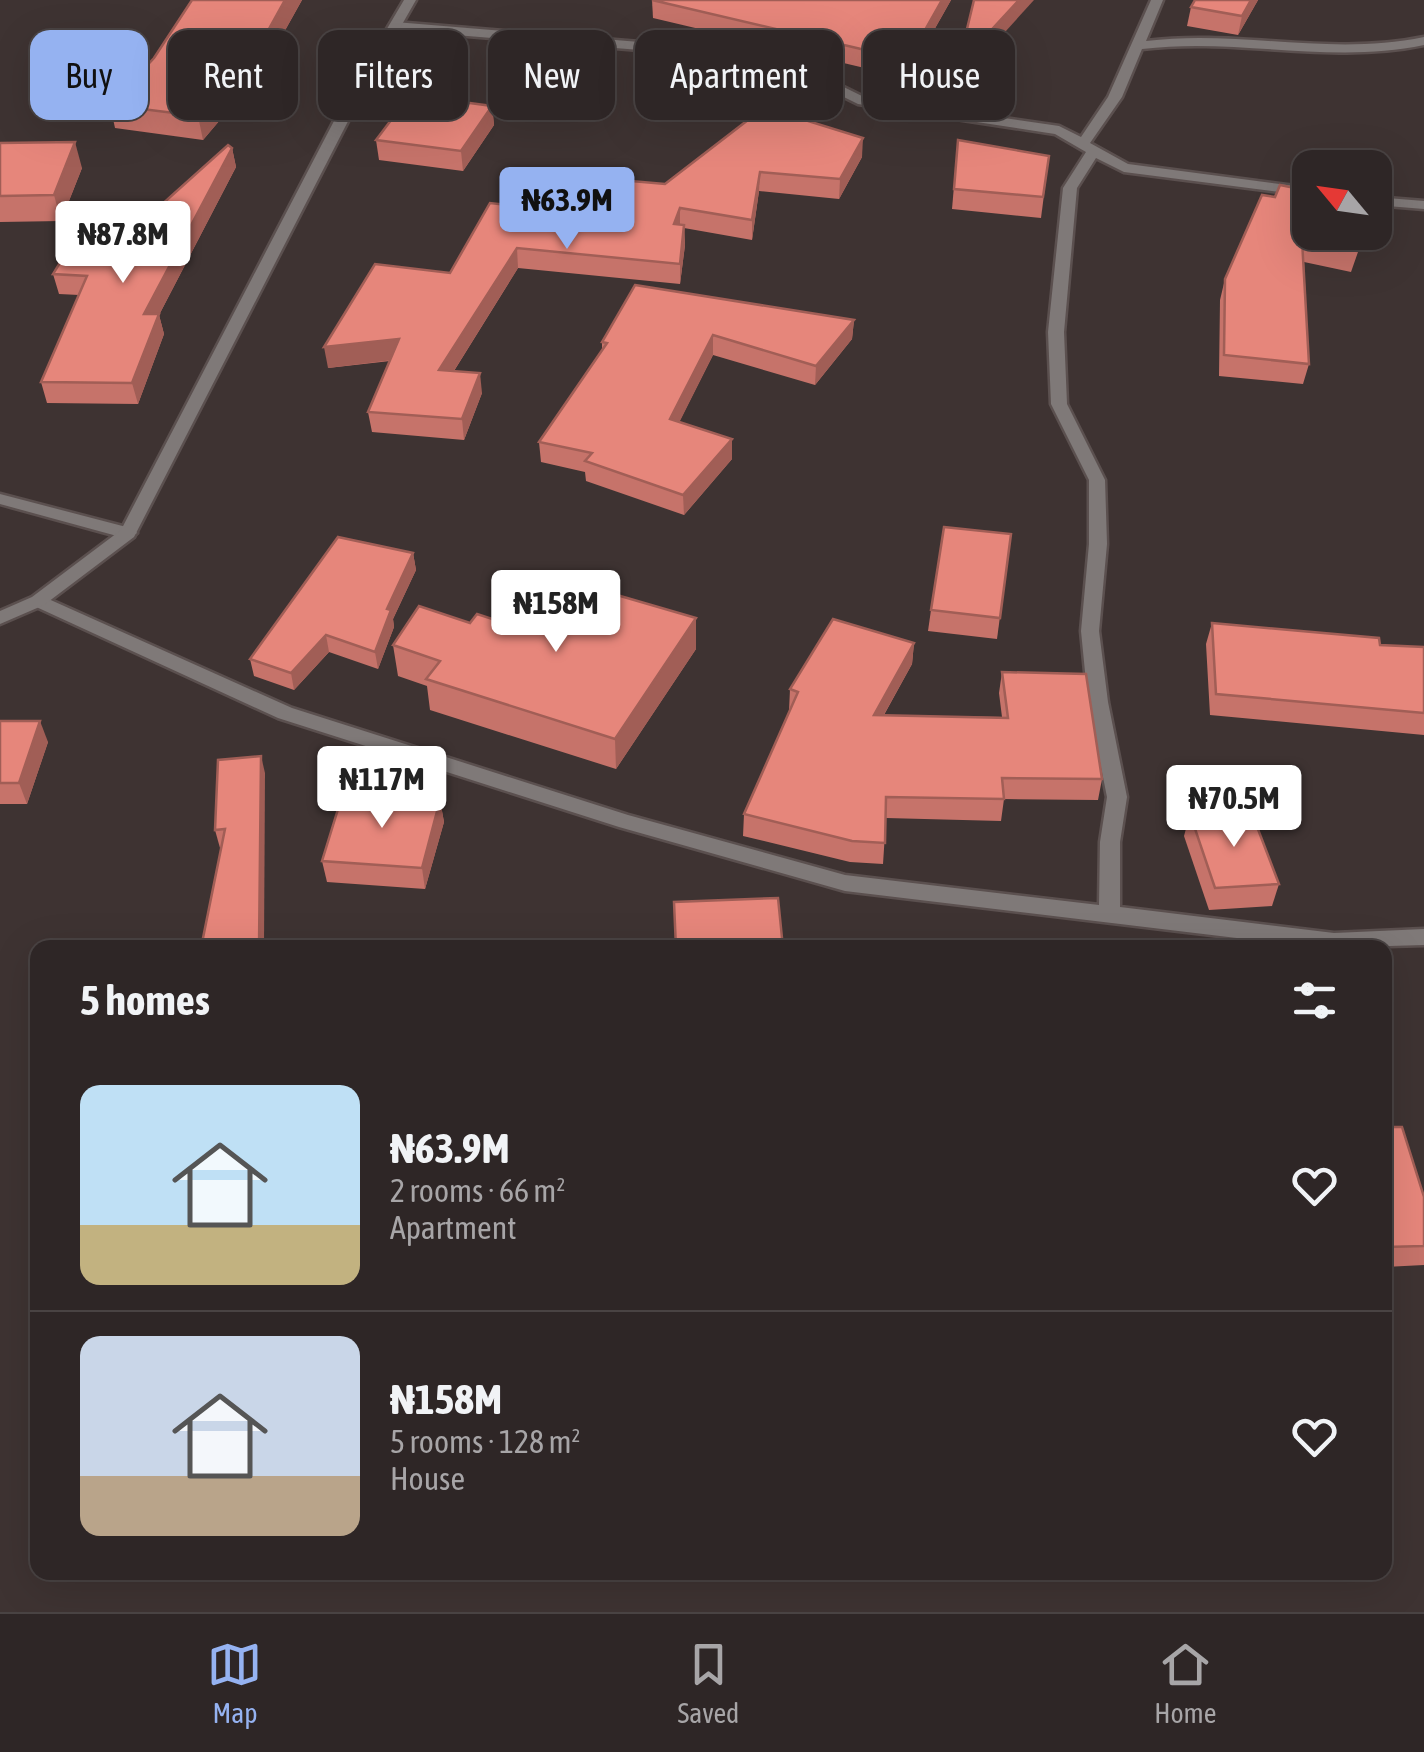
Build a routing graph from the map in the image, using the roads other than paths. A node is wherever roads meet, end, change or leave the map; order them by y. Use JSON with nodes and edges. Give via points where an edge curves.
{"nodes":[{"id":1,"x":410,"y":0,"type":"edge"},
{"id":2,"x":1157,"y":0,"type":"edge"},
{"id":3,"x":394,"y":26,"type":"junction"},
{"id":4,"x":1424,"y":42,"type":"edge"},
{"id":5,"x":1138,"y":46,"type":"junction"},
{"id":6,"x":1088,"y":149,"type":"junction"},
{"id":7,"x":1292,"y":190,"type":"edge"},
{"id":8,"x":1392,"y":202,"type":"edge"},
{"id":9,"x":1424,"y":205,"type":"edge"},
{"id":10,"x":0,"y":499,"type":"edge"},
{"id":11,"x":128,"y":532,"type":"junction"},
{"id":12,"x":38,"y":601,"type":"junction"},
{"id":13,"x":0,"y":618,"type":"edge"},
{"id":14,"x":1109,"y":912,"type":"junction"},
{"id":15,"x":1424,"y":937,"type":"edge"},
{"id":16,"x":1326,"y":940,"type":"edge"},
{"id":17,"x":1356,"y":940,"type":"edge"}],
"edges":[{"from":1,"to":3,"type":"street"},
{"from":2,"to":5,"type":"street"},
{"from":3,"to":6,"type":"street","via":[[701,50],[788,66],[863,101],[1059,130]]},
{"from":3,"to":11,"type":"street"},
{"from":4,"to":5,"type":"street","via":[[1357,51],[1238,40],[1170,39]]},
{"from":5,"to":6,"type":"street"},
{"from":6,"to":7,"type":"street","via":[[1124,168]]},
{"from":6,"to":14,"type":"street","via":[[1070,188],[1056,332],[1059,404],[1097,480],[1090,631],[1117,797]]},
{"from":8,"to":9,"type":"street"},
{"from":10,"to":11,"type":"street"},
{"from":11,"to":12,"type":"street"},
{"from":12,"to":13,"type":"street"},
{"from":12,"to":14,"type":"street","via":[[284,714],[626,822],[845,882]]},
{"from":14,"to":16,"type":"street"},
{"from":15,"to":17,"type":"street"}]}
